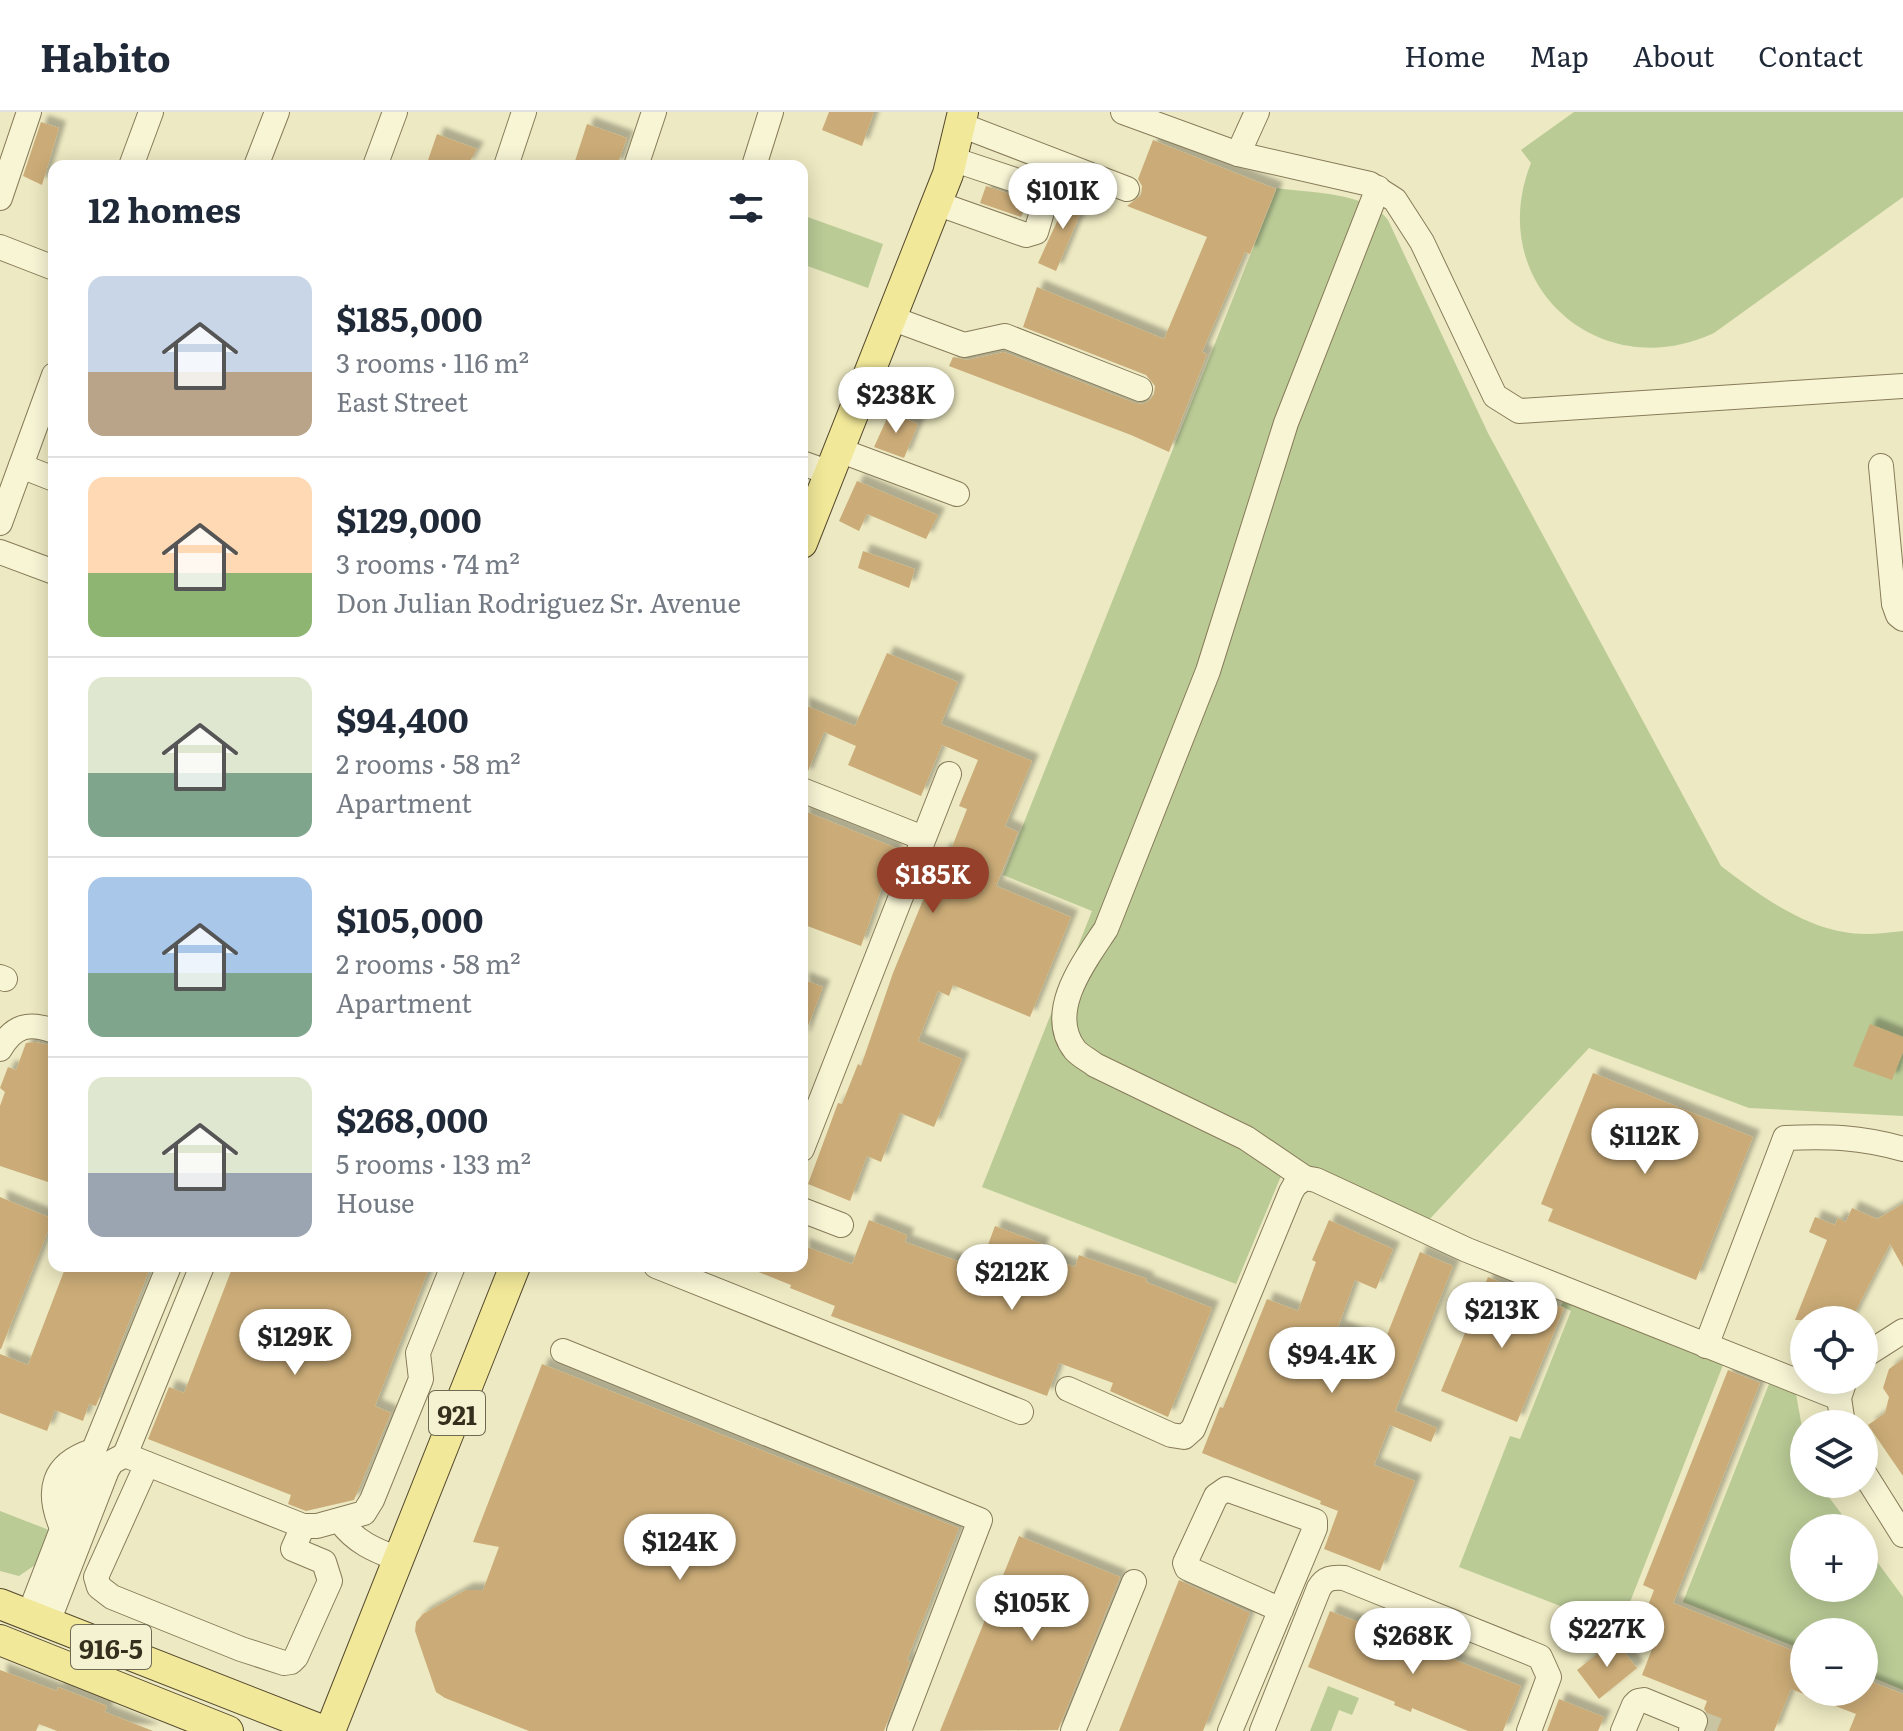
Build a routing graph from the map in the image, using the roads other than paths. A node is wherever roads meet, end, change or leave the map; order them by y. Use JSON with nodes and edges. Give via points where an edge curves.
{"nodes":[{"id":1,"x":29,"y":112,"type":"edge"},
{"id":2,"x":151,"y":112,"type":"edge"},
{"id":3,"x":277,"y":112,"type":"edge"},
{"id":4,"x":395,"y":112,"type":"edge"},
{"id":5,"x":524,"y":112,"type":"edge"},
{"id":6,"x":654,"y":112,"type":"edge"},
{"id":7,"x":771,"y":112,"type":"edge"},
{"id":8,"x":1123,"y":112,"type":"edge"},
{"id":9,"x":1257,"y":112,"type":"edge"},
{"id":10,"x":962,"y":119,"type":"edge"},
{"id":11,"x":1238,"y":154,"type":"junction"},
{"id":12,"x":952,"y":159,"type":"junction"},
{"id":13,"x":133,"y":160,"type":"edge"},
{"id":14,"x":258,"y":160,"type":"edge"},
{"id":15,"x":377,"y":160,"type":"edge"},
{"id":16,"x":508,"y":160,"type":"edge"},
{"id":17,"x":638,"y":160,"type":"edge"},
{"id":18,"x":756,"y":160,"type":"edge"},
{"id":19,"x":1378,"y":188,"type":"junction"},
{"id":20,"x":1127,"y":189,"type":"dead end"},
{"id":21,"x":0,"y":198,"type":"edge"},
{"id":22,"x":936,"y":203,"type":"junction"},
{"id":23,"x":0,"y":247,"type":"edge"},
{"id":24,"x":48,"y":266,"type":"edge"},
{"id":25,"x":891,"y":318,"type":"junction"},
{"id":26,"x":1903,"y":386,"type":"edge"},
{"id":27,"x":1140,"y":389,"type":"dead end"},
{"id":28,"x":48,"y":394,"type":"edge"},
{"id":29,"x":824,"y":462,"type":"edge"},
{"id":30,"x":21,"y":466,"type":"junction"},
{"id":31,"x":1881,"y":466,"type":"dead end"},
{"id":32,"x":48,"y":477,"type":"edge"},
{"id":33,"x":957,"y":494,"type":"dead end"},
{"id":34,"x":808,"y":521,"type":"edge"},
{"id":35,"x":0,"y":523,"type":"edge"},
{"id":36,"x":0,"y":552,"type":"edge"},
{"id":37,"x":48,"y":570,"type":"edge"},
{"id":38,"x":1903,"y":619,"type":"edge"},
{"id":39,"x":949,"y":774,"type":"dead end"},
{"id":40,"x":808,"y":792,"type":"edge"},
{"id":41,"x":923,"y":838,"type":"junction"},
{"id":42,"x":48,"y":1029,"type":"edge"},
{"id":43,"x":0,"y":1049,"type":"edge"},
{"id":44,"x":808,"y":1134,"type":"edge"},
{"id":45,"x":1903,"y":1149,"type":"edge"},
{"id":46,"x":1305,"y":1178,"type":"junction"},
{"id":47,"x":808,"y":1212,"type":"edge"},
{"id":48,"x":841,"y":1225,"type":"dead end"},
{"id":49,"x":167,"y":1272,"type":"edge"},
{"id":50,"x":200,"y":1272,"type":"edge"},
{"id":51,"x":451,"y":1272,"type":"edge"},
{"id":52,"x":513,"y":1272,"type":"edge"},
{"id":53,"x":671,"y":1272,"type":"edge"},
{"id":54,"x":1903,"y":1331,"type":"edge"},
{"id":55,"x":1706,"y":1346,"type":"junction"},
{"id":56,"x":1878,"y":1347,"type":"edge"},
{"id":57,"x":563,"y":1351,"type":"dead end"},
{"id":58,"x":1790,"y":1373,"type":"edge"},
{"id":59,"x":1068,"y":1389,"type":"dead end"},
{"id":60,"x":1021,"y":1412,"type":"dead end"},
{"id":61,"x":136,"y":1460,"type":"junction"},
{"id":62,"x":1878,"y":1495,"type":"edge"},
{"id":63,"x":340,"y":1521,"type":"junction"},
{"id":64,"x":303,"y":1526,"type":"junction"},
{"id":65,"x":1903,"y":1535,"type":"edge"},
{"id":66,"x":400,"y":1560,"type":"junction"},
{"id":67,"x":1134,"y":1582,"type":"dead end"},
{"id":68,"x":0,"y":1604,"type":"edge"},
{"id":69,"x":1281,"y":1610,"type":"junction"},
{"id":70,"x":38,"y":1619,"type":"junction"},
{"id":71,"x":0,"y":1640,"type":"edge"},
{"id":72,"x":363,"y":1649,"type":"junction"},
{"id":73,"x":1693,"y":1726,"type":"tunnel mouth"},
{"id":74,"x":228,"y":1731,"type":"edge"},
{"id":75,"x":327,"y":1731,"type":"edge"},
{"id":76,"x":352,"y":1731,"type":"edge"},
{"id":77,"x":899,"y":1731,"type":"edge"},
{"id":78,"x":1073,"y":1731,"type":"edge"},
{"id":79,"x":1230,"y":1731,"type":"edge"},
{"id":80,"x":1262,"y":1731,"type":"edge"},
{"id":81,"x":1529,"y":1731,"type":"edge"},
{"id":82,"x":1623,"y":1731,"type":"edge"}],
"edges":[{"from":1,"to":21,"type":"street"},
{"from":2,"to":13,"type":"street"},
{"from":3,"to":14,"type":"street"},
{"from":4,"to":15,"type":"street"},
{"from":5,"to":16,"type":"street"},
{"from":6,"to":17,"type":"street"},
{"from":7,"to":18,"type":"street"},
{"from":8,"to":11,"type":"street"},
{"from":9,"to":11,"type":"street"},
{"from":10,"to":12,"type":"main road"},
{"from":10,"to":20,"type":"street"},
{"from":11,"to":19,"type":"street"},
{"from":12,"to":22,"type":"main road"},
{"from":12,"to":22,"type":"street","via":[[1039,188],[1047,195],[1036,232],[1026,235]]},
{"from":19,"to":26,"type":"street","via":[[1409,219],[1495,396],[1519,411]]},
{"from":19,"to":46,"type":"street","via":[[1286,423],[1208,671],[1106,929],[1081,965],[1066,1002],[1066,1034],[1076,1052],[1246,1138]]},
{"from":22,"to":25,"type":"main road"},
{"from":23,"to":24,"type":"street"},
{"from":25,"to":27,"type":"street","via":[[964,345],[1005,336]]},
{"from":25,"to":29,"type":"main road"},
{"from":28,"to":30,"type":"street"},
{"from":29,"to":33,"type":"street"},
{"from":29,"to":34,"type":"main road"},
{"from":30,"to":32,"type":"street"},
{"from":30,"to":35,"type":"street"},
{"from":31,"to":38,"type":"street","via":[[1894,604]]},
{"from":36,"to":37,"type":"street"},
{"from":39,"to":41,"type":"street"},
{"from":40,"to":41,"type":"street"},
{"from":41,"to":44,"type":"street"},
{"from":42,"to":43,"type":"street","via":[[37,1025],[12,1032]]},
{"from":45,"to":55,"type":"street","via":[[1866,1139],[1785,1138]]},
{"from":46,"to":55,"type":"street"},
{"from":46,"to":59,"type":"street","via":[[1291,1192],[1193,1429],[1184,1437],[1171,1435]]},
{"from":47,"to":48,"type":"street"},
{"from":49,"to":70,"type":"street","via":[[62,1528]]},
{"from":50,"to":61,"type":"street"},
{"from":51,"to":63,"type":"street","via":[[418,1353],[421,1379],[372,1500],[364,1513]]},
{"from":52,"to":66,"type":"main road","number":"921"},
{"from":53,"to":60,"type":"street"},
{"from":54,"to":56,"type":"street"},
{"from":55,"to":58,"type":"street"},
{"from":57,"to":77,"type":"street","via":[[980,1520]]},
{"from":61,"to":64,"type":"street"},
{"from":61,"to":64,"type":"street","via":[[96,1577],[99,1587],[112,1597],[284,1663],[296,1657],[330,1581],[324,1562],[293,1549]]},
{"from":61,"to":70,"type":"street","via":[[112,1462],[107,1470]]},
{"from":62,"to":65,"type":"street"},
{"from":63,"to":64,"type":"street"},
{"from":63,"to":66,"type":"street","via":[[366,1546]]},
{"from":66,"to":72,"type":"main road","number":"921"},
{"from":67,"to":78,"type":"street"},
{"from":68,"to":70,"type":"main road","number":"916-5"},
{"from":69,"to":69,"type":"street","via":[[1315,1521],[1226,1489],[1216,1496],[1187,1568]]},
{"from":69,"to":79,"type":"street"},
{"from":70,"to":75,"type":"main road","number":"916-5"},
{"from":71,"to":74,"type":"main road","number":"916-5"},
{"from":72,"to":75,"type":"main road","number":"921"},
{"from":72,"to":76,"type":"street","via":[[362,1682],[347,1722]]},
{"from":73,"to":82,"type":"street","via":[[1644,1700],[1638,1701]]},
{"from":80,"to":81,"type":"street","via":[[1319,1588],[1335,1577],[1540,1657],[1549,1677]]}]}
